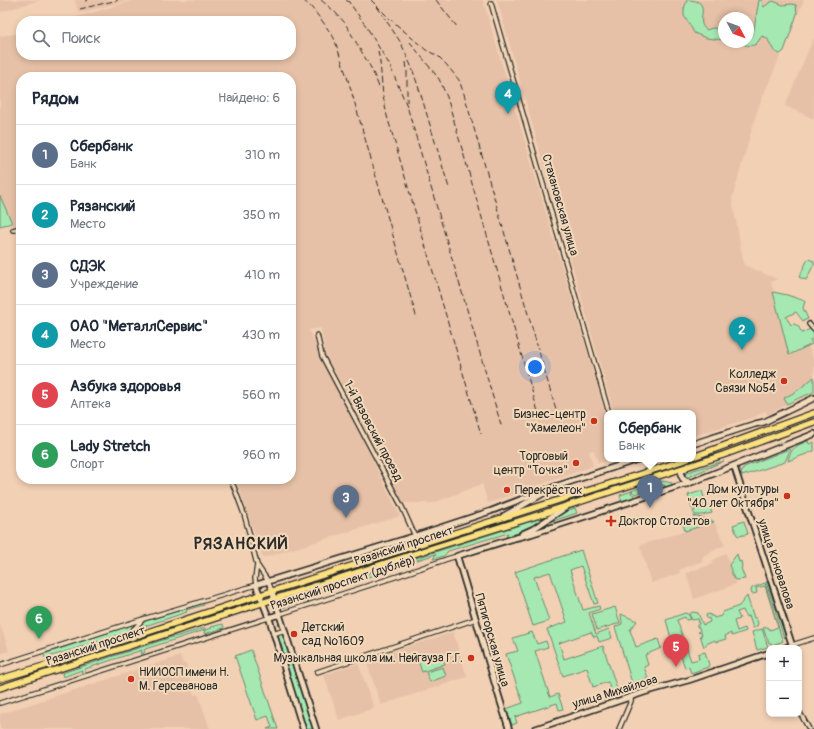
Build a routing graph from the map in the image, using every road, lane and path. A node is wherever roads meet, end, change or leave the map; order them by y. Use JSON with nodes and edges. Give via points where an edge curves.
{"nodes":[{"id":1,"x":491,"y":3,"type":"dead end"},
{"id":2,"x":16,"y":229,"type":"edge"},
{"id":3,"x":13,"y":230,"type":"dead end"},
{"id":4,"x":809,"y":324,"type":"dead end"},
{"id":5,"x":814,"y":330,"type":"edge"},
{"id":6,"x":317,"y":335,"type":"dead end"},
{"id":7,"x":814,"y":398,"type":"edge"},
{"id":8,"x":608,"y":410,"type":"edge"},
{"id":9,"x":814,"y":413,"type":"edge"},
{"id":10,"x":814,"y":422,"type":"edge"},
{"id":11,"x":814,"y":434,"type":"edge"},
{"id":12,"x":696,"y":443,"type":"edge"},
{"id":13,"x":696,"y":456,"type":"edge"},
{"id":14,"x":621,"y":462,"type":"edge"},
{"id":15,"x":679,"y":462,"type":"edge"},
{"id":16,"x":689,"y":466,"type":"junction"},
{"id":17,"x":734,"y":466,"type":"junction"},
{"id":18,"x":693,"y":482,"type":"junction"},
{"id":19,"x":232,"y":484,"type":"edge"},
{"id":20,"x":687,"y":484,"type":"joint"},
{"id":21,"x":554,"y":487,"type":"junction"},
{"id":22,"x":570,"y":505,"type":"junction"},
{"id":23,"x":497,"y":520,"type":"junction"},
{"id":24,"x":415,"y":536,"type":"junction"},
{"id":25,"x":515,"y":538,"type":"junction"},
{"id":26,"x":457,"y":556,"type":"junction"},
{"id":27,"x":257,"y":565,"type":"junction"},
{"id":28,"x":268,"y":581,"type":"junction"},
{"id":29,"x":256,"y":585,"type":"junction"},
{"id":30,"x":272,"y":591,"type":"junction"},
{"id":31,"x":260,"y":595,"type":"junction"},
{"id":32,"x":274,"y":599,"type":"junction"},
{"id":33,"x":263,"y":603,"type":"junction"},
{"id":34,"x":280,"y":614,"type":"junction"},
{"id":35,"x":144,"y":618,"type":"junction"},
{"id":36,"x":268,"y":618,"type":"junction"},
{"id":37,"x":476,"y":619,"type":"junction"},
{"id":38,"x":285,"y":630,"type":"junction"},
{"id":39,"x":274,"y":634,"type":"junction"},
{"id":40,"x":814,"y":638,"type":"edge"},
{"id":41,"x":124,"y":640,"type":"junction"},
{"id":42,"x":792,"y":645,"type":"joint"},
{"id":43,"x":766,"y":654,"type":"edge"},
{"id":44,"x":0,"y":665,"type":"edge"},
{"id":45,"x":317,"y":672,"type":"dead end"},
{"id":46,"x":0,"y":679,"type":"edge"},
{"id":47,"x":0,"y":688,"type":"edge"},
{"id":48,"x":631,"y":697,"type":"junction"},
{"id":49,"x":0,"y":703,"type":"edge"},
{"id":50,"x":802,"y":717,"type":"edge"},
{"id":51,"x":303,"y":729,"type":"edge"},
{"id":52,"x":316,"y":729,"type":"edge"},
{"id":53,"x":509,"y":729,"type":"edge"},
{"id":54,"x":535,"y":729,"type":"edge"},
{"id":55,"x":619,"y":729,"type":"edge"},
{"id":56,"x":809,"y":729,"type":"edge"}],
"edges":[{"from":1,"to":8,"type":"street","name":"Стахановская улица"},
{"from":2,"to":3,"type":"street"},
{"from":4,"to":5,"type":"street"},
{"from":6,"to":24,"type":"street","name":"1-й Вязовский проезд","via":[[322,356]]},
{"from":7,"to":12,"type":"main road","via":[[764,422]]},
{"from":9,"to":13,"type":"main road","name":"Рязанский проспект"},
{"from":10,"to":16,"type":"main road","name":"Рязанский проспект"},
{"from":11,"to":17,"type":"main road","name":"Рязанский проспект (дублёр)"},
{"from":14,"to":21,"type":"main road","name":"Рязанский проспект (дублёр)"},
{"from":15,"to":23,"type":"main road","name":"Рязанский проспект"},
{"from":16,"to":18,"type":"main road","via":[[681,475],[683,480]]},
{"from":16,"to":22,"type":"main road","name":"Рязанский проспект"},
{"from":17,"to":18,"type":"main road","name":"Рязанский проспект (дублёр)"},
{"from":17,"to":42,"type":"street","name":"улица Коновалова"},
{"from":18,"to":20,"type":"main road","name":"Рязанский проспект (дублёр)"},
{"from":19,"to":27,"type":"street","via":[[250,532]]},
{"from":20,"to":25,"type":"street","name":"Рязанский проспект (дублёр)"},
{"from":21,"to":23,"type":"main road"},
{"from":21,"to":24,"type":"street","name":"Рязанский проспект (дублёр)"},
{"from":22,"to":25,"type":"street"},
{"from":22,"to":32,"type":"main road","name":"Рязанский проспект"},
{"from":23,"to":30,"type":"main road","name":"Рязанский проспект"},
{"from":24,"to":28,"type":"street","name":"Рязанский проспект (дублёр)"},
{"from":25,"to":26,"type":"street","name":"Рязанский проспект (дублёр)"},
{"from":26,"to":34,"type":"street","name":"Рязанский проспект (дублёр)"},
{"from":26,"to":37,"type":"street","name":"Пятигорская улица"},
{"from":27,"to":28,"type":"street"},
{"from":27,"to":29,"type":"street"},
{"from":28,"to":29,"type":"street","name":"Рязанский проспект (дублёр)"},
{"from":28,"to":30,"type":"street"},
{"from":29,"to":31,"type":"street"},
{"from":29,"to":35,"type":"street","name":"Рязанский проспект (дублёр)"},
{"from":30,"to":31,"type":"main road","name":"Рязанский проспект"},
{"from":30,"to":32,"type":"street"},
{"from":31,"to":33,"type":"street"},
{"from":31,"to":41,"type":"main road","name":"Рязанский проспект"},
{"from":32,"to":33,"type":"main road","name":"Рязанский проспект"},
{"from":32,"to":34,"type":"street"},
{"from":33,"to":36,"type":"street"},
{"from":33,"to":47,"type":"main road","name":"Рязанский проспект"},
{"from":34,"to":36,"type":"street","name":"Рязанский проспект (дублёр)"},
{"from":34,"to":38,"type":"street"},
{"from":35,"to":41,"type":"street"},
{"from":35,"to":44,"type":"street","name":"Рязанский проспект (дублёр)"},
{"from":36,"to":39,"type":"street"},
{"from":36,"to":49,"type":"street","name":"Рязанский проспект (дублёр)"},
{"from":37,"to":45,"type":"street"},
{"from":37,"to":53,"type":"street","name":"Пятигорская улица"},
{"from":38,"to":39,"type":"street"},
{"from":38,"to":52,"type":"street"},
{"from":39,"to":51,"type":"street"},
{"from":40,"to":42,"type":"street"},
{"from":41,"to":46,"type":"main road","name":"Рязанский проспект"},
{"from":43,"to":48,"type":"street","name":"улица Михайлова"},
{"from":48,"to":54,"type":"street","name":"улица Михайлова"},
{"from":48,"to":55,"type":"street"},
{"from":50,"to":56,"type":"street"}]}
